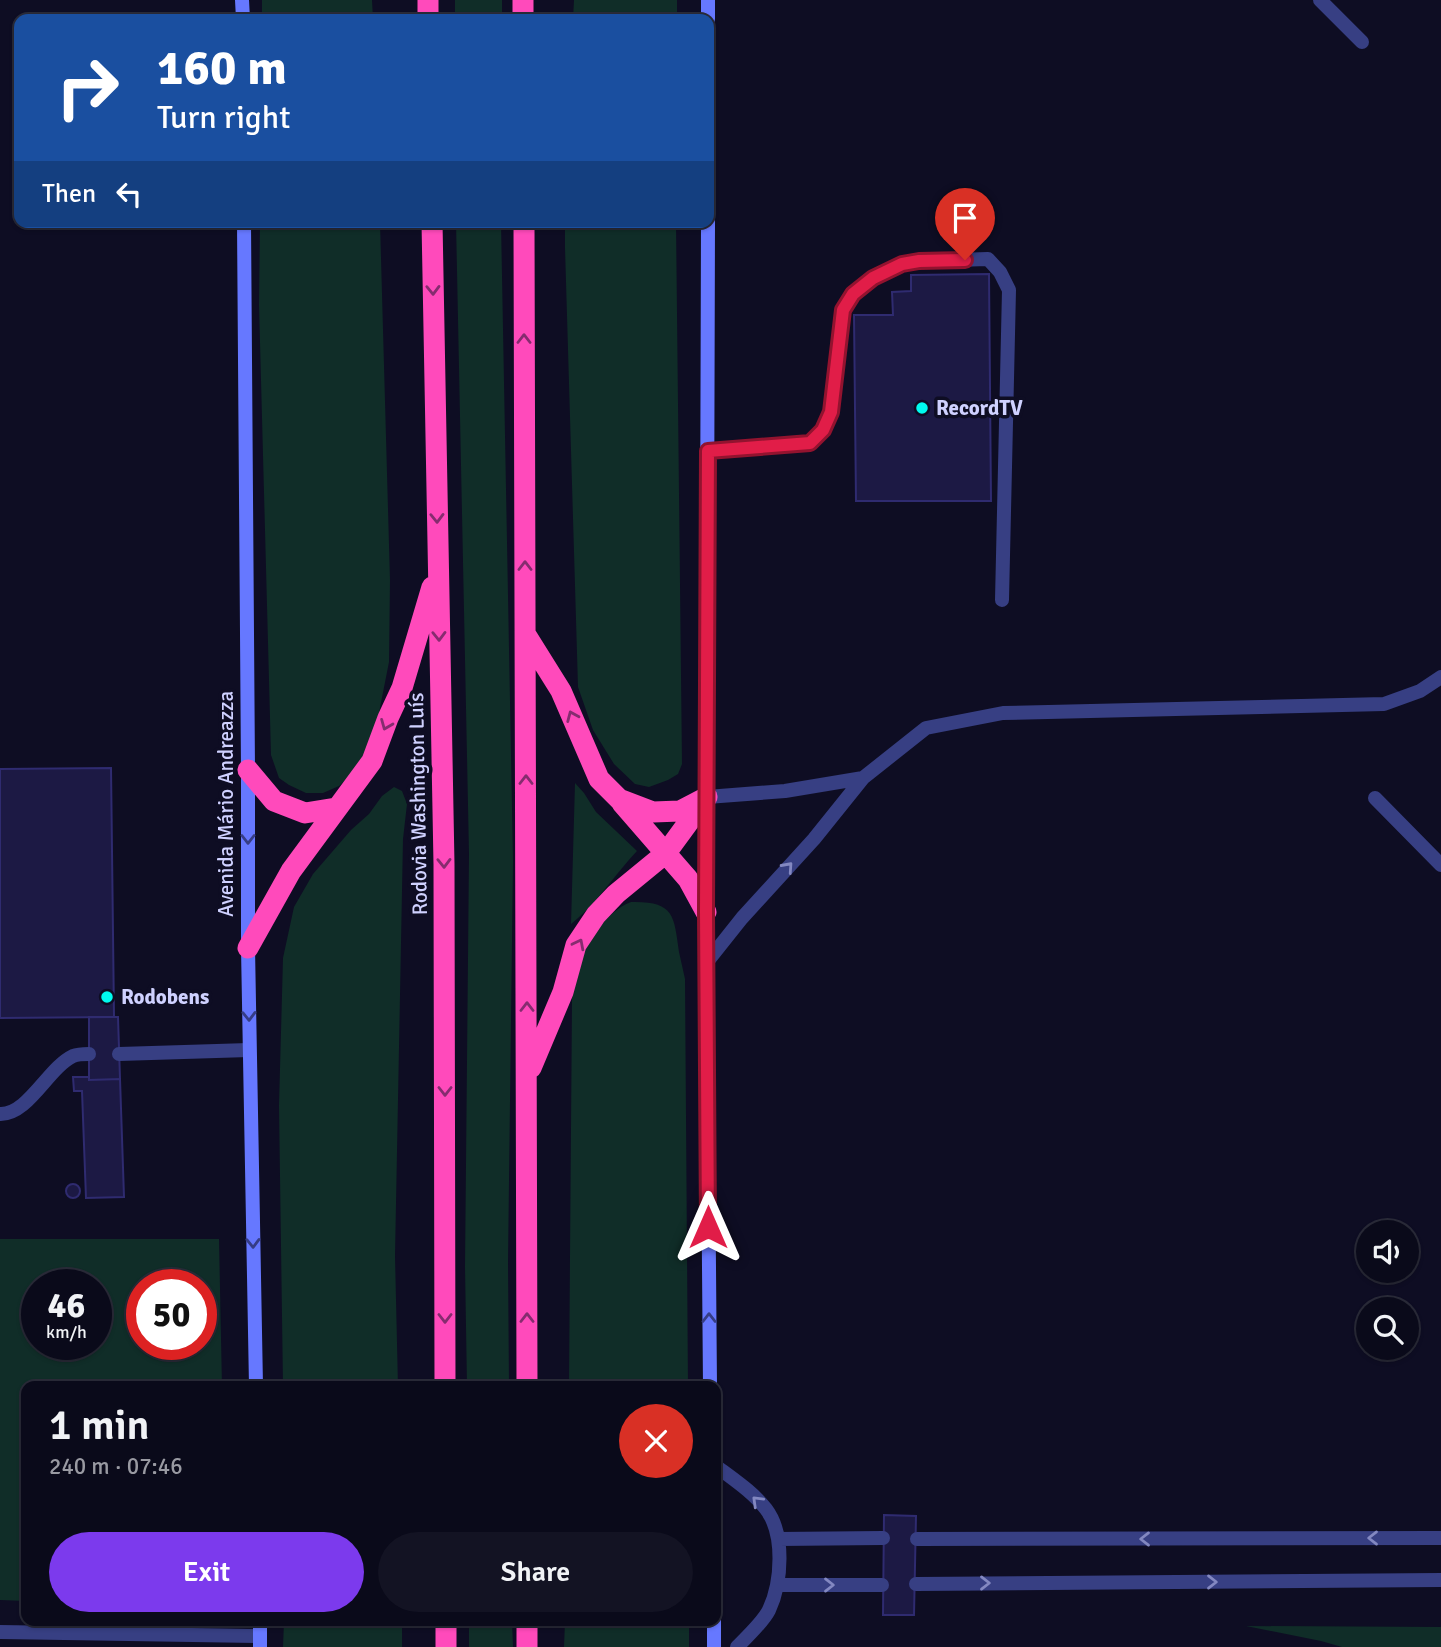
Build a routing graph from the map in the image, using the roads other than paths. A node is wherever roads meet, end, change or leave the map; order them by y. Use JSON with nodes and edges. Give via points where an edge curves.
{"nodes":[{"id":1,"x":1320,"y":0,"type":"edge"},
{"id":2,"x":1362,"y":42,"type":"dead end"},
{"id":3,"x":244,"y":228,"type":"edge"},
{"id":4,"x":432,"y":228,"type":"edge"},
{"id":5,"x":524,"y":228,"type":"edge"},
{"id":6,"x":708,"y":228,"type":"edge"},
{"id":7,"x":708,"y":451,"type":"junction"},
{"id":8,"x":438,"y":568,"type":"junction"},
{"id":9,"x":1002,"y":600,"type":"dead end"},
{"id":10,"x":526,"y":635,"type":"junction"},
{"id":11,"x":1441,"y":677,"type":"edge"},
{"id":12,"x":248,"y":770,"type":"junction"},
{"id":13,"x":863,"y":778,"type":"junction"},
{"id":14,"x":707,"y":797,"type":"junction"},
{"id":15,"x":1375,"y":798,"type":"dead end"},
{"id":16,"x":619,"y":799,"type":"junction"},
{"id":17,"x":337,"y":808,"type":"junction"},
{"id":18,"x":666,"y":853,"type":"junction"},
{"id":19,"x":1441,"y":864,"type":"edge"},
{"id":20,"x":706,"y":912,"type":"junction"},
{"id":21,"x":248,"y":948,"type":"junction"},
{"id":22,"x":707,"y":962,"type":"junction"},
{"id":23,"x":249,"y":1050,"type":"junction"},
{"id":24,"x":89,"y":1054,"type":"dead end"},
{"id":25,"x":119,"y":1054,"type":"dead end"},
{"id":26,"x":527,"y":1076,"type":"junction"},
{"id":27,"x":0,"y":1114,"type":"edge"},
{"id":28,"x":256,"y":1381,"type":"edge"},
{"id":29,"x":446,"y":1381,"type":"edge"},
{"id":30,"x":527,"y":1381,"type":"edge"},
{"id":31,"x":709,"y":1381,"type":"edge"},
{"id":32,"x":721,"y":1470,"type":"edge"},
{"id":33,"x":883,"y":1538,"type":"dead end"},
{"id":34,"x":1441,"y":1538,"type":"edge"},
{"id":35,"x":778,"y":1539,"type":"junction"},
{"id":36,"x":917,"y":1539,"type":"dead end"},
{"id":37,"x":1441,"y":1580,"type":"edge"},
{"id":38,"x":916,"y":1584,"type":"dead end"},
{"id":39,"x":777,"y":1585,"type":"junction"},
{"id":40,"x":882,"y":1585,"type":"dead end"},
{"id":41,"x":446,"y":1626,"type":"edge"},
{"id":42,"x":527,"y":1626,"type":"edge"},
{"id":43,"x":714,"y":1626,"type":"edge"},
{"id":44,"x":0,"y":1632,"type":"edge"},
{"id":45,"x":260,"y":1642,"type":"edge"},
{"id":46,"x":446,"y":1647,"type":"edge"},
{"id":47,"x":527,"y":1647,"type":"edge"},
{"id":48,"x":714,"y":1647,"type":"edge"},
{"id":49,"x":737,"y":1647,"type":"edge"}],
"edges":[{"from":1,"to":2,"type":"street"},
{"from":3,"to":12,"type":"main road","name":"Avenida Mário Andreazza"},
{"from":4,"to":8,"type":"highway","name":"Rodovia Washington Luís","one_way":true},
{"from":10,"to":5,"type":"highway","one_way":true},
{"from":6,"to":7,"type":"main road"},
{"from":7,"to":9,"type":"street","via":[[810,443],[831,412],[843,310],[853,294],[902,264],[988,259],[1009,290]]},
{"from":7,"to":14,"type":"main road"},
{"from":8,"to":17,"type":"highway","one_way":true,"via":[[402,688],[372,761]]},
{"from":8,"to":29,"type":"highway","name":"Rodovia Washington Luís","one_way":true},
{"from":16,"to":10,"type":"highway","one_way":true,"via":[[599,779],[561,691]]},
{"from":26,"to":10,"type":"highway","one_way":true},
{"from":11,"to":13,"type":"street","via":[[1420,691],[1384,704],[1003,713],[926,728]]},
{"from":12,"to":17,"type":"highway","via":[[274,801],[305,813]]},
{"from":12,"to":21,"type":"main road","name":"Avenida Mário Andreazza","one_way":true},
{"from":13,"to":14,"type":"street"},
{"from":22,"to":13,"type":"street","one_way":true},
{"from":14,"to":16,"type":"highway","via":[[680,811],[653,812]]},
{"from":14,"to":18,"type":"highway"},
{"from":14,"to":20,"type":"main road"},
{"from":15,"to":19,"type":"street"},
{"from":16,"to":18,"type":"highway"},
{"from":17,"to":21,"type":"highway","via":[[291,872]]},
{"from":18,"to":20,"type":"highway","via":[[688,879]]},
{"from":26,"to":18,"type":"highway","one_way":true,"via":[[563,992],[576,945],[616,894]]},
{"from":20,"to":22,"type":"main road"},
{"from":21,"to":23,"type":"main road","name":"Avenida Mário Andreazza","one_way":true},
{"from":31,"to":22,"type":"main road","one_way":true},
{"from":23,"to":25,"type":"street"},
{"from":23,"to":28,"type":"main road","name":"Avenida Mário Andreazza","one_way":true},
{"from":24,"to":27,"type":"street","via":[[75,1055],[56,1067],[31,1098]]},
{"from":30,"to":26,"type":"highway","one_way":true},
{"from":35,"to":32,"type":"street","one_way":true,"via":[[767,1510]]},
{"from":33,"to":35,"type":"street"},
{"from":34,"to":36,"type":"street","one_way":true},
{"from":35,"to":39,"type":"street"},
{"from":38,"to":37,"type":"street","one_way":true},
{"from":39,"to":40,"type":"street","one_way":true},
{"from":39,"to":49,"type":"street","via":[[769,1611]]},
{"from":41,"to":46,"type":"highway"},
{"from":42,"to":47,"type":"highway"},
{"from":43,"to":48,"type":"main road"},
{"from":44,"to":45,"type":"street"}]}
